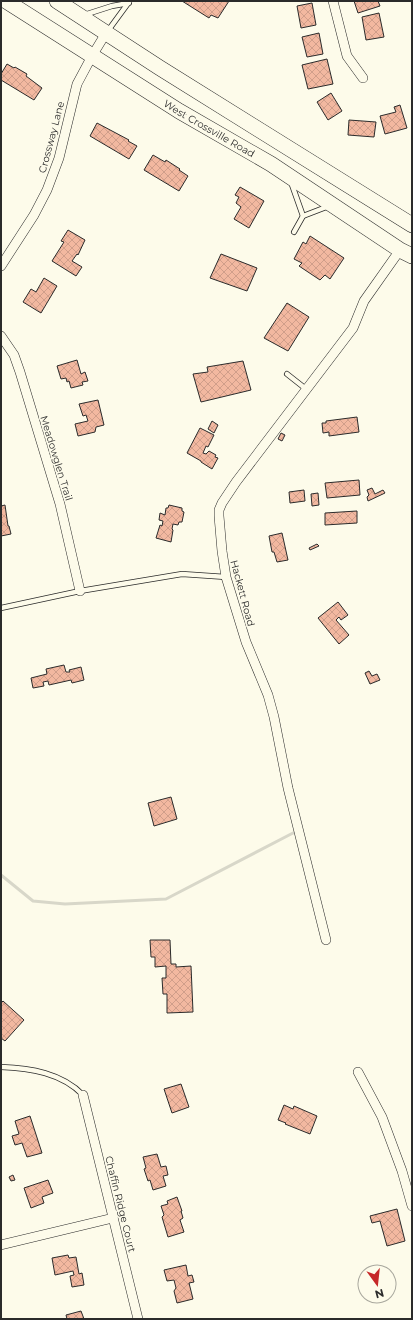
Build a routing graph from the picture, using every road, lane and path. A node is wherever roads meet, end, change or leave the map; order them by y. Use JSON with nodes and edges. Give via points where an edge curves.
{"nodes":[{"id":1,"x":6,"y":1,"type":"edge"},
{"id":2,"x":57,"y":1,"type":"edge"},
{"id":3,"x":333,"y":1,"type":"edge"},
{"id":4,"x":129,"y":2,"type":"edge"},
{"id":5,"x":80,"y":16,"type":"junction"},
{"id":6,"x":106,"y":34,"type":"junction"},
{"id":7,"x":92,"y":56,"type":"junction"},
{"id":8,"x":363,"y":78,"type":"dead end"},
{"id":9,"x":288,"y":175,"type":"junction"},
{"id":10,"x":332,"y":205,"type":"junction"},
{"id":11,"x":303,"y":216,"type":"junction"},
{"id":12,"x":412,"y":225,"type":"edge"},
{"id":13,"x":294,"y":232,"type":"dead end"},
{"id":14,"x":406,"y":253,"type":"edge"},
{"id":15,"x":1,"y":266,"type":"edge"},
{"id":16,"x":1,"y":336,"type":"edge"},
{"id":17,"x":286,"y":374,"type":"dead end"},
{"id":18,"x":306,"y":389,"type":"junction"},
{"id":19,"x":226,"y":577,"type":"junction"},
{"id":20,"x":80,"y":591,"type":"junction"},
{"id":21,"x":1,"y":608,"type":"edge"},
{"id":22,"x":326,"y":940,"type":"dead end"},
{"id":23,"x":1,"y":1067,"type":"edge"},
{"id":24,"x":358,"y":1072,"type":"dead end"},
{"id":25,"x":83,"y":1095,"type":"joint"},
{"id":26,"x":412,"y":1206,"type":"edge"},
{"id":27,"x":113,"y":1218,"type":"junction"},
{"id":28,"x":1,"y":1245,"type":"edge"},
{"id":29,"x":138,"y":1319,"type":"edge"}],
"edges":[{"from":1,"to":7,"type":"main road","name":"West Crossville Road"},
{"from":2,"to":5,"type":"main road"},
{"from":3,"to":8,"type":"street","via":[[347,56]]},
{"from":4,"to":5,"type":"lane"},
{"from":4,"to":6,"type":"lane"},
{"from":5,"to":6,"type":"main road"},
{"from":6,"to":7,"type":"street","name":"Crossway Lane"},
{"from":6,"to":12,"type":"main road"},
{"from":7,"to":9,"type":"main road","name":"West Crossville Road"},
{"from":7,"to":15,"type":"street","name":"Crossway Lane","via":[[77,84],[59,158],[47,190]]},
{"from":9,"to":10,"type":"main road","name":"West Crossville Road"},
{"from":9,"to":11,"type":"lane"},
{"from":10,"to":11,"type":"lane"},
{"from":10,"to":14,"type":"main road","name":"West Crossville Road"},
{"from":11,"to":13,"type":"lane"},
{"from":14,"to":18,"type":"street","name":"Hackett Road","via":[[364,301],[353,328]]},
{"from":16,"to":20,"type":"street","name":"Meadowglen Trail","via":[[14,355],[20,372],[60,504]]},
{"from":17,"to":18,"type":"lane"},
{"from":18,"to":19,"type":"street","name":"Hackett Road","via":[[222,503],[219,516]]},
{"from":19,"to":20,"type":"lane","via":[[182,574]]},
{"from":19,"to":22,"type":"street","name":"Hackett Road","via":[[246,642],[268,695]]},
{"from":20,"to":21,"type":"lane"},
{"from":23,"to":25,"type":"lane","via":[[40,1071],[71,1085]]},
{"from":24,"to":26,"type":"street","via":[[382,1117]]},
{"from":25,"to":27,"type":"street","name":"Chaffin Ridge Court"},
{"from":27,"to":28,"type":"street"},
{"from":27,"to":29,"type":"street","name":"Chaffin Ridge Court"}]}
